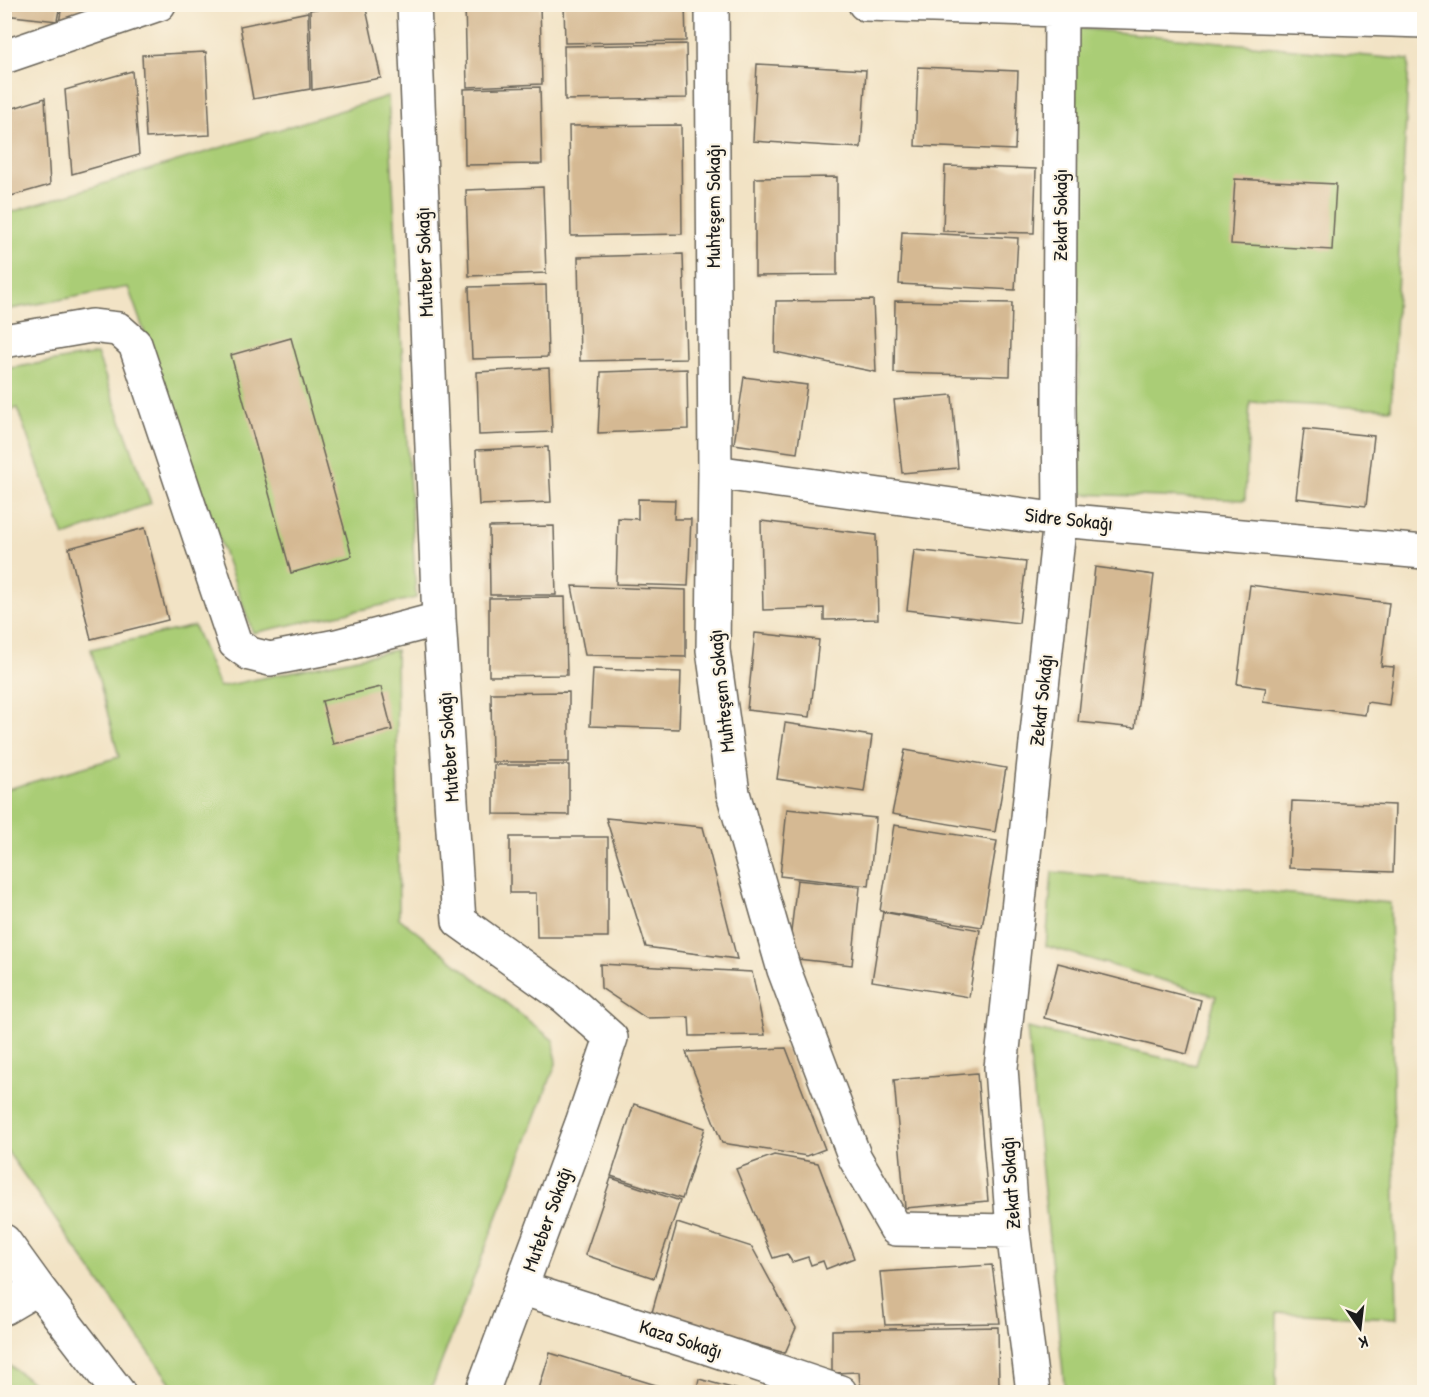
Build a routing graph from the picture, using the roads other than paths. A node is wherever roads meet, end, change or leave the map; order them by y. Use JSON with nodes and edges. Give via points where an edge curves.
{"nodes":[{"id":1,"x":159,"y":4,"type":"edge"},
{"id":2,"x":414,"y":4,"type":"edge"},
{"id":3,"x":712,"y":4,"type":"edge"},
{"id":4,"x":865,"y":4,"type":"edge"},
{"id":5,"x":1061,"y":8,"type":"edge"},
{"id":6,"x":1425,"y":21,"type":"edge"},
{"id":7,"x":4,"y":57,"type":"edge"},
{"id":8,"x":4,"y":341,"type":"edge"},
{"id":9,"x":715,"y":472,"type":"junction"},
{"id":10,"x":1060,"y":520,"type":"junction"},
{"id":11,"x":1425,"y":552,"type":"edge"},
{"id":12,"x":439,"y":619,"type":"junction"},
{"id":13,"x":1013,"y":1231,"type":"junction"},
{"id":14,"x":4,"y":1242,"type":"edge"},
{"id":15,"x":38,"y":1288,"type":"junction"},
{"id":16,"x":521,"y":1288,"type":"junction"},
{"id":17,"x":4,"y":1308,"type":"edge"},
{"id":18,"x":118,"y":1392,"type":"edge"},
{"id":19,"x":482,"y":1392,"type":"edge"},
{"id":20,"x":840,"y":1392,"type":"edge"},
{"id":21,"x":1033,"y":1392,"type":"edge"}],
"edges":[{"from":1,"to":7,"type":"street"},
{"from":2,"to":12,"type":"street","name":"Muteber Sokağı"},
{"from":3,"to":9,"type":"street","name":"Muhteşem Sokağı"},
{"from":4,"to":5,"type":"street"},
{"from":5,"to":6,"type":"street"},
{"from":5,"to":10,"type":"street","name":"Zekat Sokağı"},
{"from":8,"to":12,"type":"street","via":[[91,326],[118,329],[135,344],[235,643],[250,654],[270,659]]},
{"from":9,"to":10,"type":"street","name":"Sidre Sokağı"},
{"from":9,"to":13,"type":"street","name":"Muhteşem Sokağı","via":[[713,650],[733,793],[784,970],[855,1158],[896,1229]]},
{"from":10,"to":11,"type":"street","name":"Sidre Sokağı"},
{"from":10,"to":13,"type":"street","name":"Zekat Sokağı","via":[[1001,1068]]},
{"from":12,"to":16,"type":"street","name":"Muteber Sokağı","via":[[459,921],[565,997],[611,1038]]},
{"from":13,"to":21,"type":"street","name":"Zekat Sokağı"},
{"from":14,"to":15,"type":"street"},
{"from":15,"to":17,"type":"street"},
{"from":15,"to":18,"type":"street"},
{"from":16,"to":19,"type":"street","name":"Muteber Sokağı"},
{"from":16,"to":20,"type":"street","name":"Kaza Sokağı"}]}
